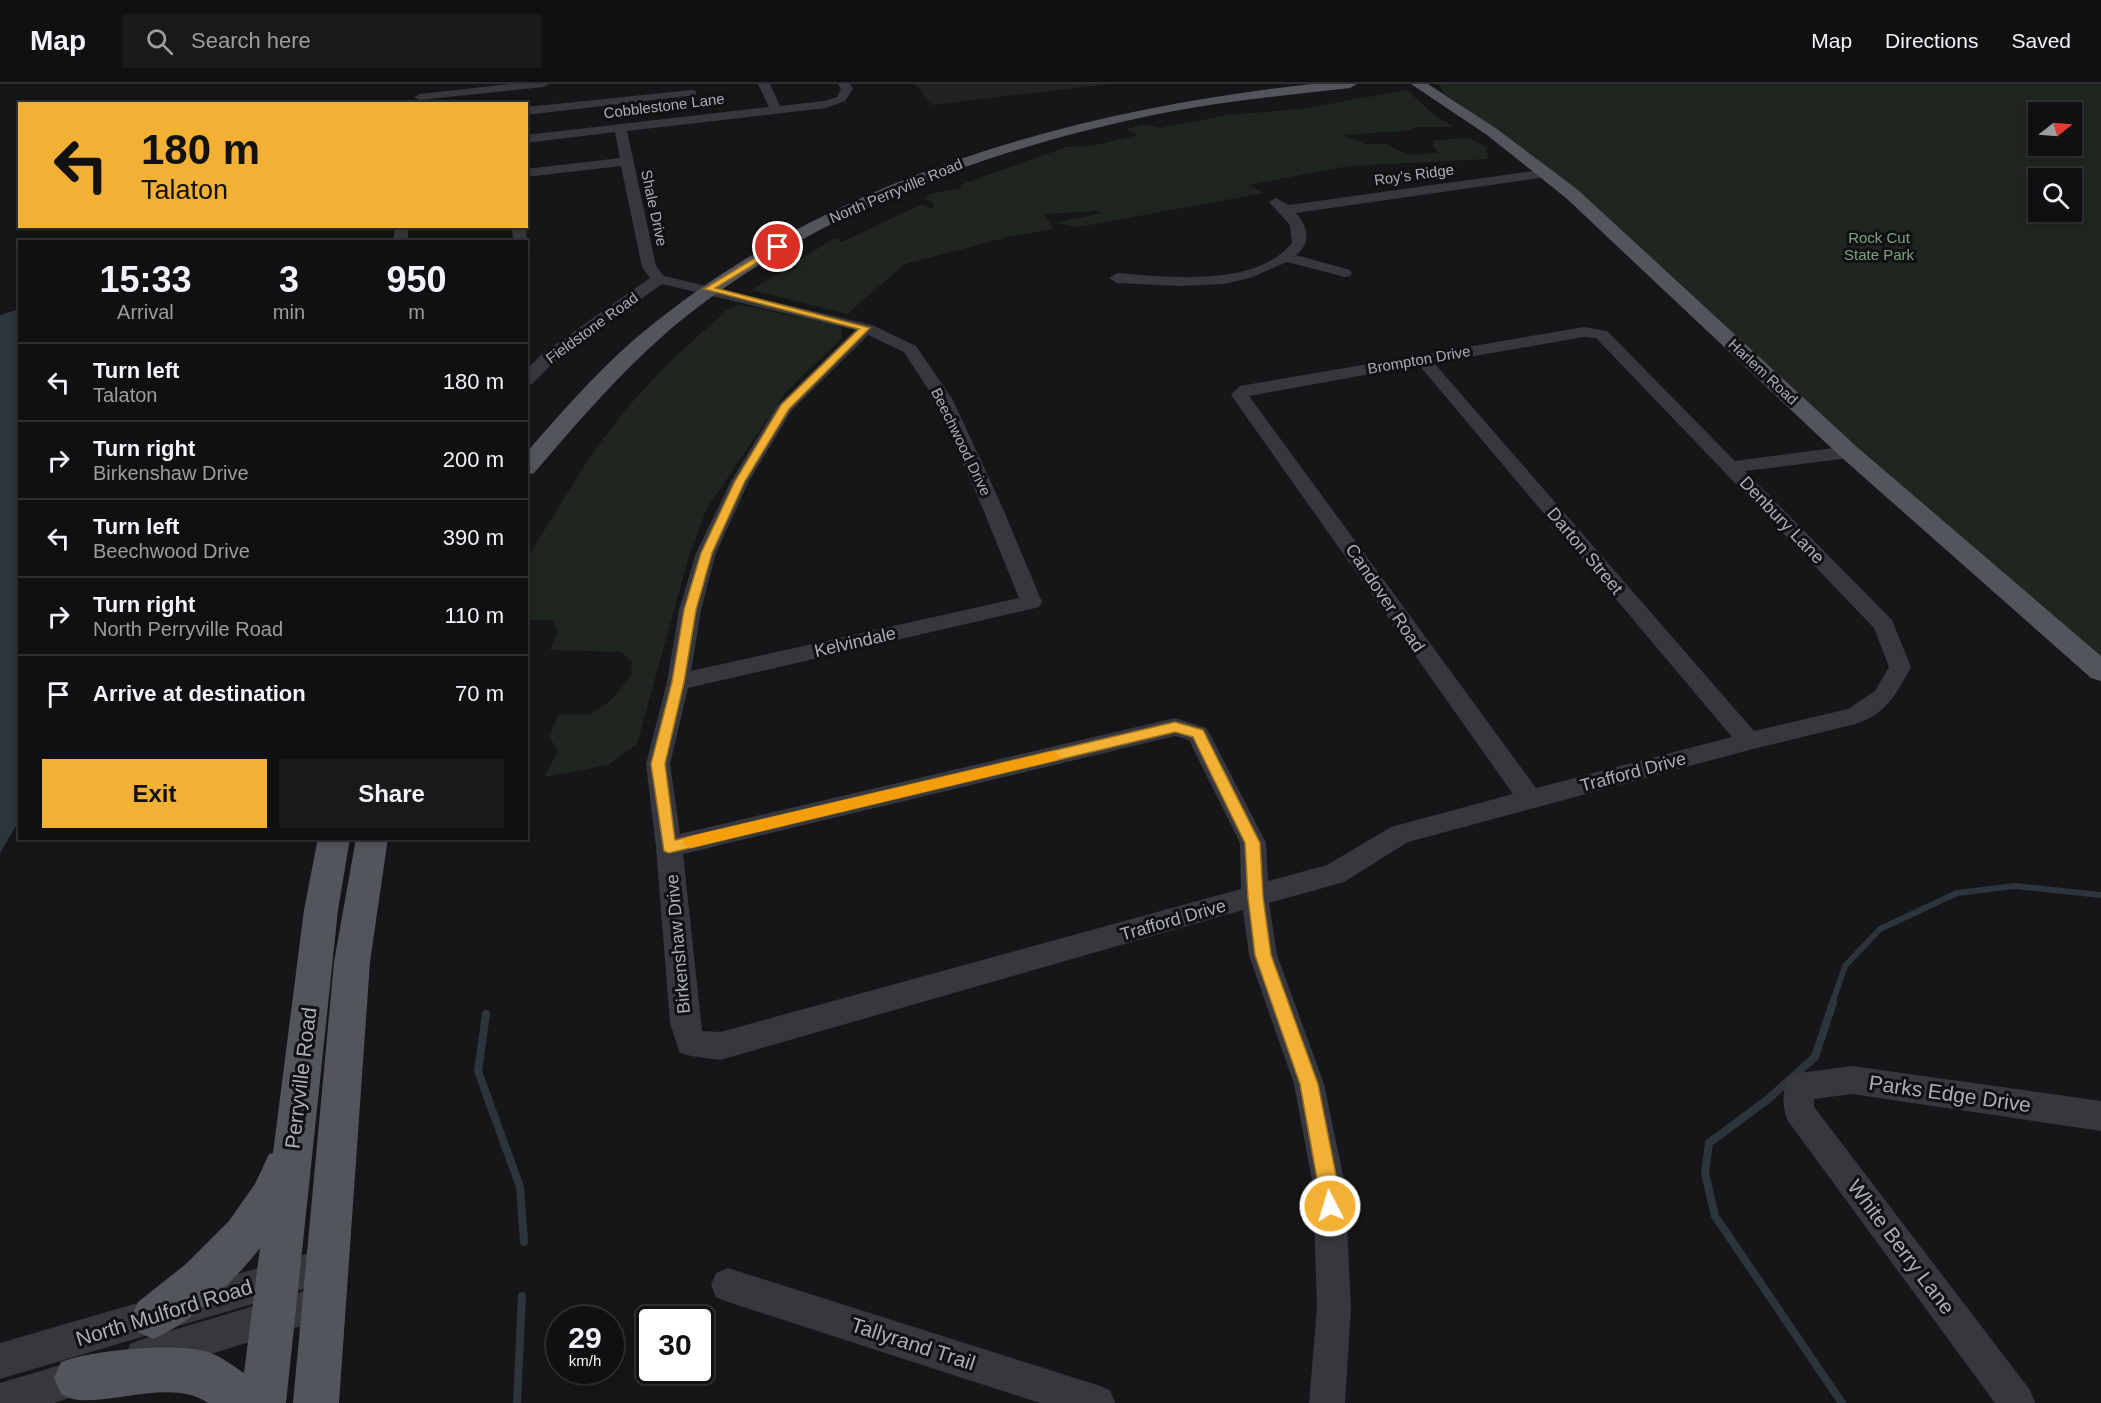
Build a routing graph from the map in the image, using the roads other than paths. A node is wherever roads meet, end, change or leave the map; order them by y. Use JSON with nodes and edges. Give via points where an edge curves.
{"nodes":[{"id":1,"x":421,"y":84,"type":"edge"},
{"id":2,"x":543,"y":84,"type":"edge"},
{"id":3,"x":764,"y":84,"type":"edge"},
{"id":4,"x":844,"y":84,"type":"edge"},
{"id":5,"x":1299,"y":84,"type":"edge"},
{"id":6,"x":1350,"y":84,"type":"edge"},
{"id":7,"x":1420,"y":87,"type":"edge"},
{"id":8,"x":419,"y":100,"type":"edge"},
{"id":9,"x":695,"y":101,"type":"edge"},
{"id":10,"x":776,"y":110,"type":"junction"},
{"id":11,"x":528,"y":111,"type":"edge"},
{"id":12,"x":620,"y":128,"type":"junction"},
{"id":13,"x":528,"y":139,"type":"edge"},
{"id":14,"x":627,"y":161,"type":"junction"},
{"id":15,"x":528,"y":173,"type":"edge"},
{"id":16,"x":1548,"y":173,"type":"junction"},
{"id":17,"x":1285,"y":256,"type":"junction"},
{"id":18,"x":1345,"y":273,"type":"dead end"},
{"id":19,"x":1117,"y":278,"type":"dead end"},
{"id":20,"x":659,"y":279,"type":"junction"},
{"id":21,"x":700,"y":287,"type":"junction"},
{"id":22,"x":866,"y":328,"type":"junction"},
{"id":23,"x":1601,"y":334,"type":"joint"},
{"id":24,"x":624,"y":337,"type":"dead end"},
{"id":25,"x":1423,"y":360,"type":"junction"},
{"id":26,"x":528,"y":377,"type":"edge"},
{"id":27,"x":1240,"y":395,"type":"joint"},
{"id":28,"x":1849,"y":452,"type":"junction"},
{"id":29,"x":528,"y":465,"type":"edge"},
{"id":30,"x":1730,"y":467,"type":"junction"},
{"id":31,"x":1031,"y":602,"type":"joint"},
{"id":32,"x":2101,"y":671,"type":"edge"},
{"id":33,"x":678,"y":682,"type":"junction"},
{"id":34,"x":1855,"y":716,"type":"joint"},
{"id":35,"x":1749,"y":741,"type":"junction"},
{"id":36,"x":1531,"y":800,"type":"junction"},
{"id":37,"x":334,"y":840,"type":"edge"},
{"id":38,"x":372,"y":840,"type":"edge"},
{"id":39,"x":669,"y":847,"type":"junction"},
{"id":40,"x":1255,"y":897,"type":"junction"},
{"id":41,"x":691,"y":1043,"type":"joint"},
{"id":42,"x":1799,"y":1087,"type":"joint"},
{"id":43,"x":2101,"y":1116,"type":"edge"},
{"id":44,"x":293,"y":1147,"type":"junction"},
{"id":45,"x":326,"y":1283,"type":"junction"},
{"id":46,"x":728,"y":1285,"type":"dead end"},
{"id":47,"x":276,"y":1298,"type":"junction"},
{"id":48,"x":153,"y":1317,"type":"junction"},
{"id":49,"x":0,"y":1361,"type":"edge"},
{"id":50,"x":76,"y":1378,"type":"junction"},
{"id":51,"x":0,"y":1401,"type":"edge"},
{"id":52,"x":235,"y":1403,"type":"edge"},
{"id":53,"x":263,"y":1403,"type":"edge"},
{"id":54,"x":316,"y":1403,"type":"edge"},
{"id":55,"x":1097,"y":1403,"type":"edge"},
{"id":56,"x":1327,"y":1403,"type":"edge"},
{"id":57,"x":2017,"y":1403,"type":"edge"}],
"edges":[{"from":1,"to":8,"type":"street"},
{"from":2,"to":8,"type":"street"},
{"from":3,"to":10,"type":"street"},
{"from":4,"to":10,"type":"street","name":"Cobblestone Lane","via":[[847,89],[841,99]]},
{"from":5,"to":21,"type":"main road","name":"North Perryville Road","via":[[1133,108],[964,152],[882,182],[798,222]]},
{"from":6,"to":21,"type":"main road","name":"North Perryville Road","via":[[1175,107],[998,149],[850,208]]},
{"from":7,"to":16,"type":"main road","name":"Harlem Road"},
{"from":9,"to":10,"type":"street","name":"Cobblestone Lane"},
{"from":9,"to":11,"type":"street"},
{"from":9,"to":12,"type":"street","name":"Cobblestone Lane"},
{"from":12,"to":13,"type":"street","name":"Cobblestone Lane"},
{"from":12,"to":14,"type":"street","name":"Shale Drive"},
{"from":14,"to":15,"type":"street"},
{"from":14,"to":20,"type":"street","name":"Shale Drive","via":[[649,267]]},
{"from":16,"to":17,"type":"street","name":"Roy's Ridge","via":[[1280,206],[1298,225],[1301,237],[1297,248]]},
{"from":16,"to":28,"type":"main road","name":"Harlem Road"},
{"from":17,"to":18,"type":"street"},
{"from":17,"to":19,"type":"street","via":[[1272,265],[1218,280]]},
{"from":20,"to":21,"type":"street"},
{"from":20,"to":26,"type":"street","name":"Fieldstone Road","via":[[540,356]]},
{"from":21,"to":22,"type":"street","name":"Beechwood Drive"},
{"from":21,"to":24,"type":"main road","name":"North Perryville Road"},
{"from":21,"to":29,"type":"main road","name":"North Perryville Road","via":[[560,423]]},
{"from":22,"to":31,"type":"street","name":"Beechwood Drive","via":[[910,349],[944,400]]},
{"from":22,"to":33,"type":"street","name":"Birkenshaw Drive","via":[[785,407],[740,481],[706,553],[690,610]]},
{"from":23,"to":25,"type":"street","name":"Brompton Drive","via":[[1584,332]]},
{"from":23,"to":30,"type":"street","name":"Denbury Lane"},
{"from":25,"to":27,"type":"street","name":"Brompton Drive","via":[[1246,390]]},
{"from":25,"to":35,"type":"street","name":"Darton Street"},
{"from":27,"to":36,"type":"street","name":"Candover Road"},
{"from":28,"to":30,"type":"street"},
{"from":28,"to":32,"type":"main road","name":"Harlem Road"},
{"from":30,"to":34,"type":"street","name":"Denbury Lane","via":[[1884,624],[1900,667],[1883,697]]},
{"from":31,"to":33,"type":"street","name":"Kelvindale"},
{"from":33,"to":39,"type":"street","name":"Birkenshaw Drive","via":[[658,764]]},
{"from":34,"to":35,"type":"street","name":"Trafford Drive"},
{"from":35,"to":36,"type":"street","name":"Trafford Drive"},
{"from":36,"to":40,"type":"street","name":"Trafford Drive","via":[[1400,834],[1335,874]]},
{"from":37,"to":44,"type":"main road","name":"Perryville Road","via":[[321,910]]},
{"from":38,"to":45,"type":"main road","name":"Perryville Road","via":[[352,962]]},
{"from":39,"to":40,"type":"street","via":[[1175,727],[1198,734],[1253,843]]},
{"from":39,"to":41,"type":"street","name":"Birkenshaw Drive","via":[[685,1023]]},
{"from":40,"to":41,"type":"street","name":"Trafford Drive","via":[[720,1046]]},
{"from":40,"to":56,"type":"street","via":[[1263,955],[1309,1084],[1329,1185],[1334,1308]]},
{"from":42,"to":43,"type":"street","name":"Parks Edge Drive","via":[[1852,1080]]},
{"from":42,"to":57,"type":"street","name":"White Berry Lane","via":[[1799,1111]]},
{"from":44,"to":47,"type":"main road","name":"Perryville Road"},
{"from":44,"to":48,"type":"main road","via":[[267,1203],[234,1247],[194,1286]]},
{"from":45,"to":47,"type":"street","name":"North Mulford Road"},
{"from":45,"to":54,"type":"main road"},
{"from":46,"to":55,"type":"street","name":"Tallyrand Trail"},
{"from":47,"to":48,"type":"street","name":"North Mulford Road"},
{"from":47,"to":50,"type":"street","name":"North Mulford Road"},
{"from":47,"to":53,"type":"main road"},
{"from":48,"to":49,"type":"street","name":"North Mulford Road"},
{"from":50,"to":51,"type":"street","name":"North Mulford Road"},
{"from":50,"to":52,"type":"main road","via":[[152,1370],[206,1374],[230,1391]]}]}
